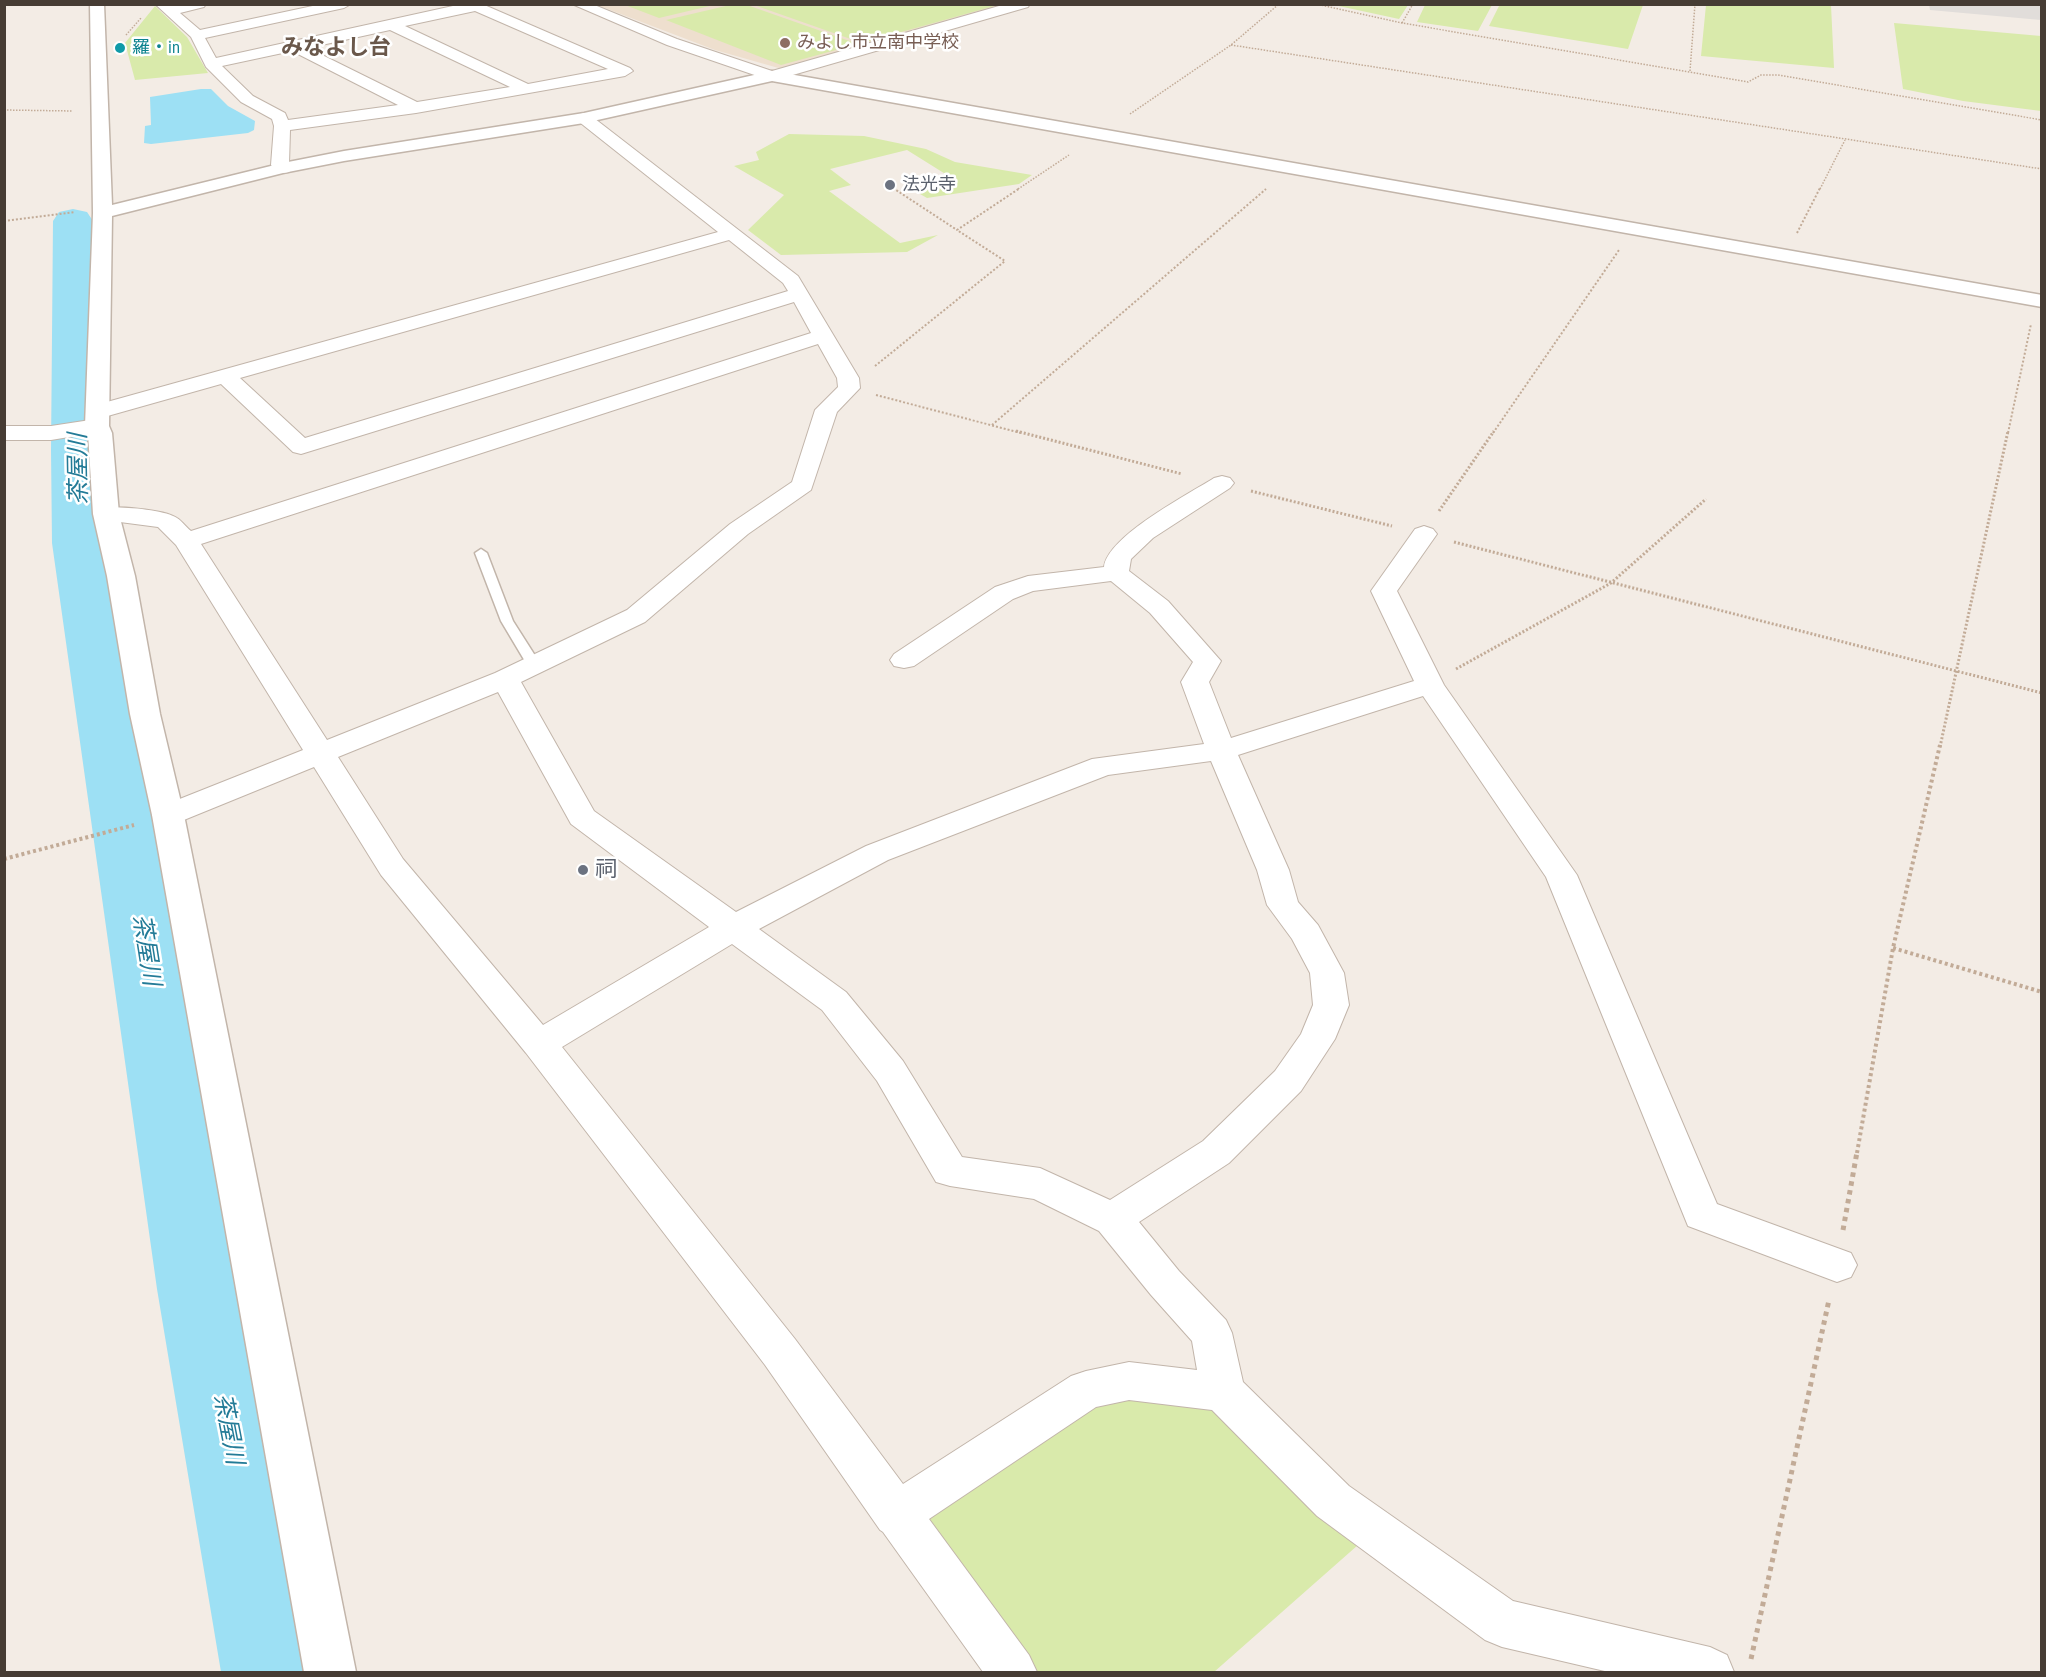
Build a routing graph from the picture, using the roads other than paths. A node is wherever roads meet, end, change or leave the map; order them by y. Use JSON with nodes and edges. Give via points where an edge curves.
{"nodes":[{"id":1,"x":97,"y":4,"type":"edge"},
{"id":2,"x":199,"y":4,"type":"edge"},
{"id":3,"x":344,"y":4,"type":"edge"},
{"id":4,"x":1023,"y":4,"type":"edge"},
{"id":5,"x":473,"y":6,"type":"edge"},
{"id":6,"x":166,"y":8,"type":"edge"},
{"id":7,"x":579,"y":9,"type":"edge"},
{"id":8,"x":538,"y":20,"type":"dead end"},
{"id":9,"x":518,"y":24,"type":"junction"},
{"id":10,"x":393,"y":26,"type":"junction"},
{"id":11,"x":196,"y":35,"type":"junction"},
{"id":12,"x":296,"y":47,"type":"junction"},
{"id":13,"x":211,"y":64,"type":"junction"},
{"id":14,"x":772,"y":76,"type":"junction"},
{"id":15,"x":527,"y":89,"type":"junction"},
{"id":16,"x":416,"y":108,"type":"junction"},
{"id":17,"x":584,"y":118,"type":"junction"},
{"id":18,"x":282,"y":126,"type":"junction"},
{"id":19,"x":283,"y":168,"type":"junction"},
{"id":20,"x":102,"y":211,"type":"junction"},
{"id":21,"x":730,"y":234,"type":"junction"},
{"id":22,"x":800,"y":294,"type":"junction"},
{"id":23,"x":2039,"y":301,"type":"edge"},
{"id":24,"x":822,"y":336,"type":"junction"},
{"id":25,"x":225,"y":376,"type":"junction"},
{"id":26,"x":93,"y":422,"type":"junction"},
{"id":27,"x":4,"y":433,"type":"edge"},
{"id":28,"x":1222,"y":483,"type":"road end"},
{"id":29,"x":106,"y":514,"type":"junction"},
{"id":30,"x":1424,"y":534,"type":"road end"},
{"id":31,"x":186,"y":541,"type":"junction"},
{"id":32,"x":481,"y":553,"type":"dead end"},
{"id":33,"x":1116,"y":573,"type":"junction"},
{"id":34,"x":904,"y":660,"type":"dead end"},
{"id":35,"x":534,"y":665,"type":"junction"},
{"id":36,"x":505,"y":679,"type":"junction"},
{"id":37,"x":1430,"y":685,"type":"junction"},
{"id":38,"x":1221,"y":751,"type":"junction"},
{"id":39,"x":321,"y":755,"type":"junction"},
{"id":40,"x":154,"y":819,"type":"junction"},
{"id":41,"x":733,"y":928,"type":"junction"},
{"id":42,"x":539,"y":1044,"type":"junction"},
{"id":43,"x":1113,"y":1219,"type":"junction"},
{"id":44,"x":1837,"y":1265,"type":"road end"},
{"id":45,"x":1223,"y":1392,"type":"junction"},
{"id":46,"x":896,"y":1515,"type":"junction"},
{"id":47,"x":1730,"y":1667,"type":"edge"},
{"id":48,"x":330,"y":1672,"type":"edge"},
{"id":49,"x":1012,"y":1672,"type":"edge"}],
"edges":[{"from":1,"to":20,"type":"street"},
{"from":2,"to":6,"type":"street"},
{"from":3,"to":11,"type":"street"},
{"from":4,"to":14,"type":"street"},
{"from":5,"to":9,"type":"street"},
{"from":5,"to":10,"type":"street"},
{"from":6,"to":11,"type":"street"},
{"from":7,"to":14,"type":"street"},
{"from":8,"to":9,"type":"street"},
{"from":9,"to":15,"type":"street","via":[[625,70]]},
{"from":10,"to":12,"type":"street"},
{"from":10,"to":15,"type":"street"},
{"from":11,"to":13,"type":"street"},
{"from":12,"to":13,"type":"street"},
{"from":12,"to":16,"type":"street"},
{"from":13,"to":18,"type":"street","via":[[247,99],[279,116]]},
{"from":14,"to":17,"type":"street"},
{"from":14,"to":23,"type":"street"},
{"from":15,"to":16,"type":"street"},
{"from":16,"to":18,"type":"street"},
{"from":17,"to":19,"type":"street"},
{"from":17,"to":21,"type":"street"},
{"from":18,"to":19,"type":"street"},
{"from":19,"to":20,"type":"street"},
{"from":20,"to":26,"type":"street"},
{"from":21,"to":22,"type":"street","via":[[791,279]]},
{"from":21,"to":25,"type":"street"},
{"from":22,"to":24,"type":"street"},
{"from":22,"to":25,"type":"street","via":[[301,447]]},
{"from":24,"to":31,"type":"street"},
{"from":24,"to":35,"type":"street","via":[[848,378],[849,388],[826,410],[803,484],[740,529],[636,616]]},
{"from":25,"to":26,"type":"street"},
{"from":26,"to":27,"type":"street","via":[[61,432]]},
{"from":26,"to":29,"type":"street","via":[[100,433]]},
{"from":28,"to":33,"type":"street","via":[[1144,533],[1118,557]]},
{"from":29,"to":31,"type":"street","via":[[167,522]]},
{"from":29,"to":40,"type":"street","via":[[146,714]]},
{"from":30,"to":37,"type":"street","via":[[1384,591]]},
{"from":31,"to":39,"type":"street"},
{"from":32,"to":35,"type":"lane","via":[[507,621]]},
{"from":33,"to":34,"type":"street","via":[[1028,584],[1004,593]]},
{"from":33,"to":38,"type":"street","via":[[1159,607],[1207,661],[1195,682]]},
{"from":35,"to":36,"type":"street"},
{"from":36,"to":39,"type":"street"},
{"from":36,"to":41,"type":"street","via":[[582,817]]},
{"from":37,"to":38,"type":"street"},
{"from":37,"to":44,"type":"street","via":[[1561,875],[1702,1215]]},
{"from":38,"to":41,"type":"street","via":[[1103,766],[877,853]]},
{"from":38,"to":43,"type":"street","via":[[1273,870],[1283,905],[1306,933],[1327,973],[1331,1005],[1317,1040],[1288,1081],[1240,1129],[1216,1152]]},
{"from":39,"to":40,"type":"street"},
{"from":39,"to":42,"type":"street","via":[[392,867]]},
{"from":40,"to":48,"type":"street"},
{"from":41,"to":42,"type":"street"},
{"from":41,"to":43,"type":"street","via":[[834,1001],[890,1071],[950,1172],[1040,1184]]},
{"from":42,"to":46,"type":"street","via":[[780,1352]]},
{"from":43,"to":45,"type":"street","via":[[1211,1333]]},
{"from":45,"to":46,"type":"street","via":[[1129,1381],[1086,1390]]},
{"from":45,"to":47,"type":"street","via":[[1333,1501],[1502,1623]]},
{"from":46,"to":49,"type":"street"}]}
